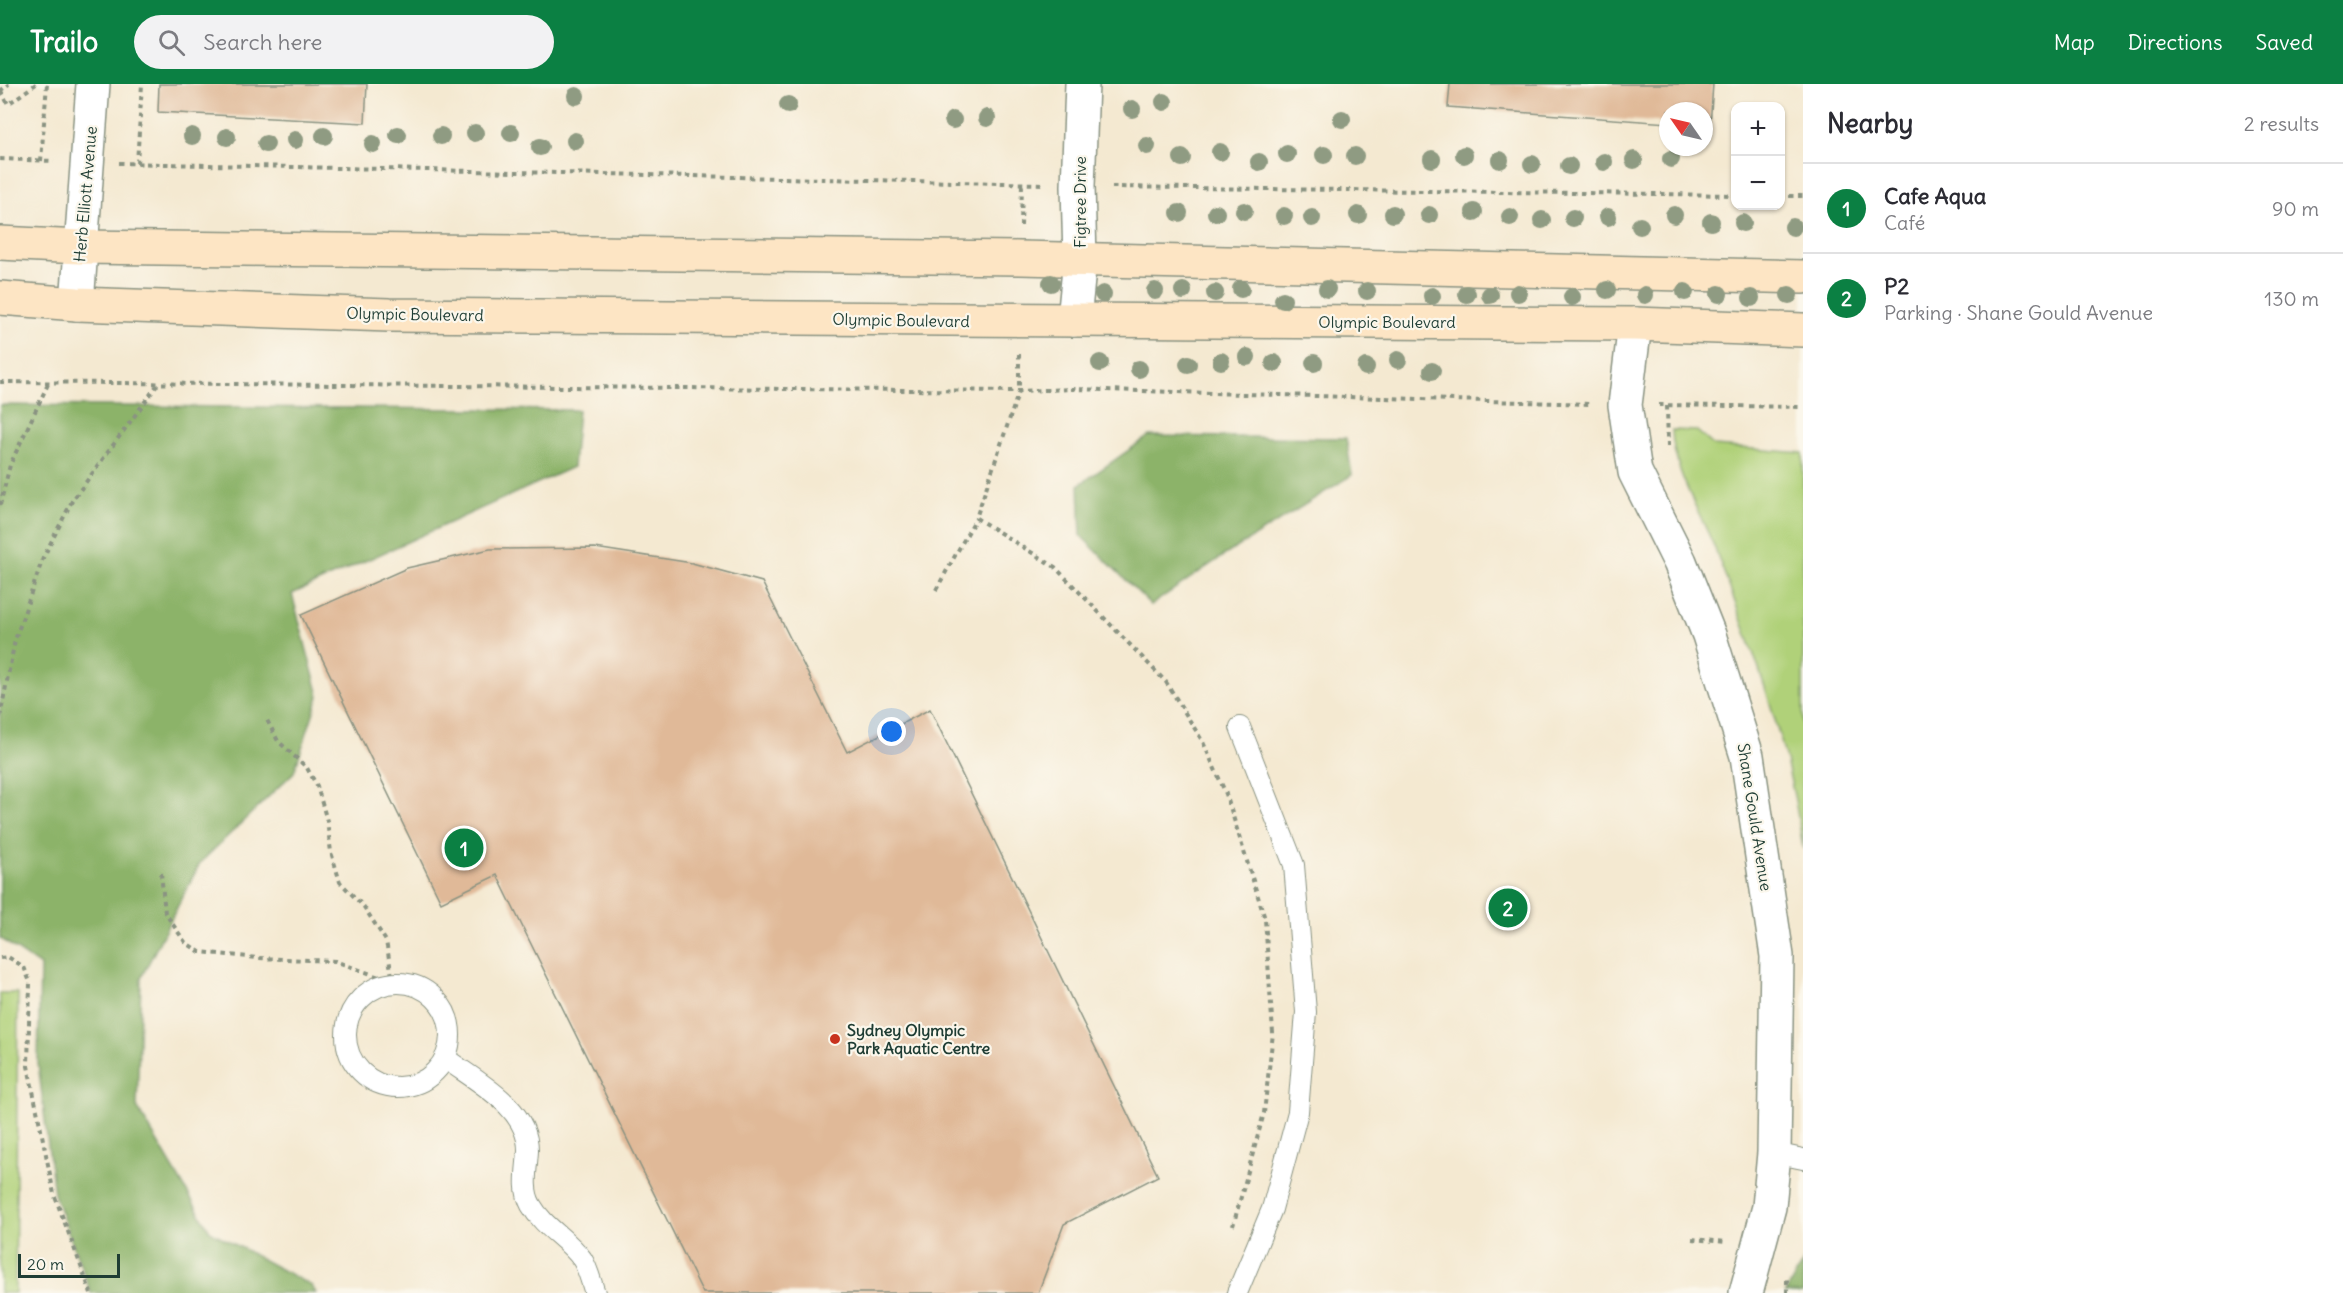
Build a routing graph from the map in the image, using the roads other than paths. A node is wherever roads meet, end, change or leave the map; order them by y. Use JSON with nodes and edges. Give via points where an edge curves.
{"nodes":[{"id":1,"x":93,"y":84,"type":"edge"},
{"id":2,"x":1082,"y":84,"type":"edge"},
{"id":3,"x":0,"y":243,"type":"edge"},
{"id":4,"x":80,"y":247,"type":"junction"},
{"id":5,"x":1080,"y":259,"type":"junction"},
{"id":6,"x":1803,"y":277,"type":"edge"},
{"id":7,"x":0,"y":298,"type":"edge"},
{"id":8,"x":77,"y":304,"type":"junction"},
{"id":9,"x":1074,"y":320,"type":"junction"},
{"id":10,"x":1635,"y":324,"type":"junction"},
{"id":11,"x":1803,"y":330,"type":"edge"},
{"id":12,"x":1240,"y":727,"type":"dead end"},
{"id":13,"x":445,"y":1059,"type":"junction"},
{"id":14,"x":1789,"y":1156,"type":"edge"},
{"id":15,"x":595,"y":1293,"type":"edge"},
{"id":16,"x":1237,"y":1293,"type":"edge"},
{"id":17,"x":1746,"y":1293,"type":"edge"}],
"edges":[{"from":1,"to":4,"type":"street","name":"Herb Elliott Avenue"},
{"from":2,"to":5,"type":"street","name":"Figtree Drive"},
{"from":3,"to":4,"type":"street"},
{"from":4,"to":5,"type":"street"},
{"from":4,"to":8,"type":"street","name":"Herb Elliott Avenue"},
{"from":5,"to":6,"type":"street"},
{"from":5,"to":9,"type":"street","name":"Figtree Drive"},
{"from":7,"to":8,"type":"street","name":"Olympic Boulevard"},
{"from":8,"to":9,"type":"street","name":"Olympic Boulevard","via":[[389,315]]},
{"from":9,"to":10,"type":"street","name":"Olympic Boulevard"},
{"from":10,"to":11,"type":"street","name":"Olympic Boulevard"},
{"from":10,"to":14,"type":"street","name":"Shane Gould Avenue","via":[[1625,405],[1635,472],[1680,562],[1709,635],[1747,756],[1777,956]]},
{"from":12,"to":16,"type":"lane","via":[[1294,865],[1306,1012],[1298,1112],[1272,1209]]},
{"from":13,"to":13,"type":"lane","via":[[451,1033],[447,1016],[426,989],[393,982],[361,997],[351,1011],[346,1045],[352,1061],[378,1083],[394,1087],[412,1085],[428,1078]]},
{"from":13,"to":15,"type":"lane","via":[[509,1106],[523,1130],[528,1149],[528,1199],[539,1219],[583,1260]]},
{"from":14,"to":17,"type":"street","name":"Shane Gould Avenue","via":[[1769,1207]]}]}
